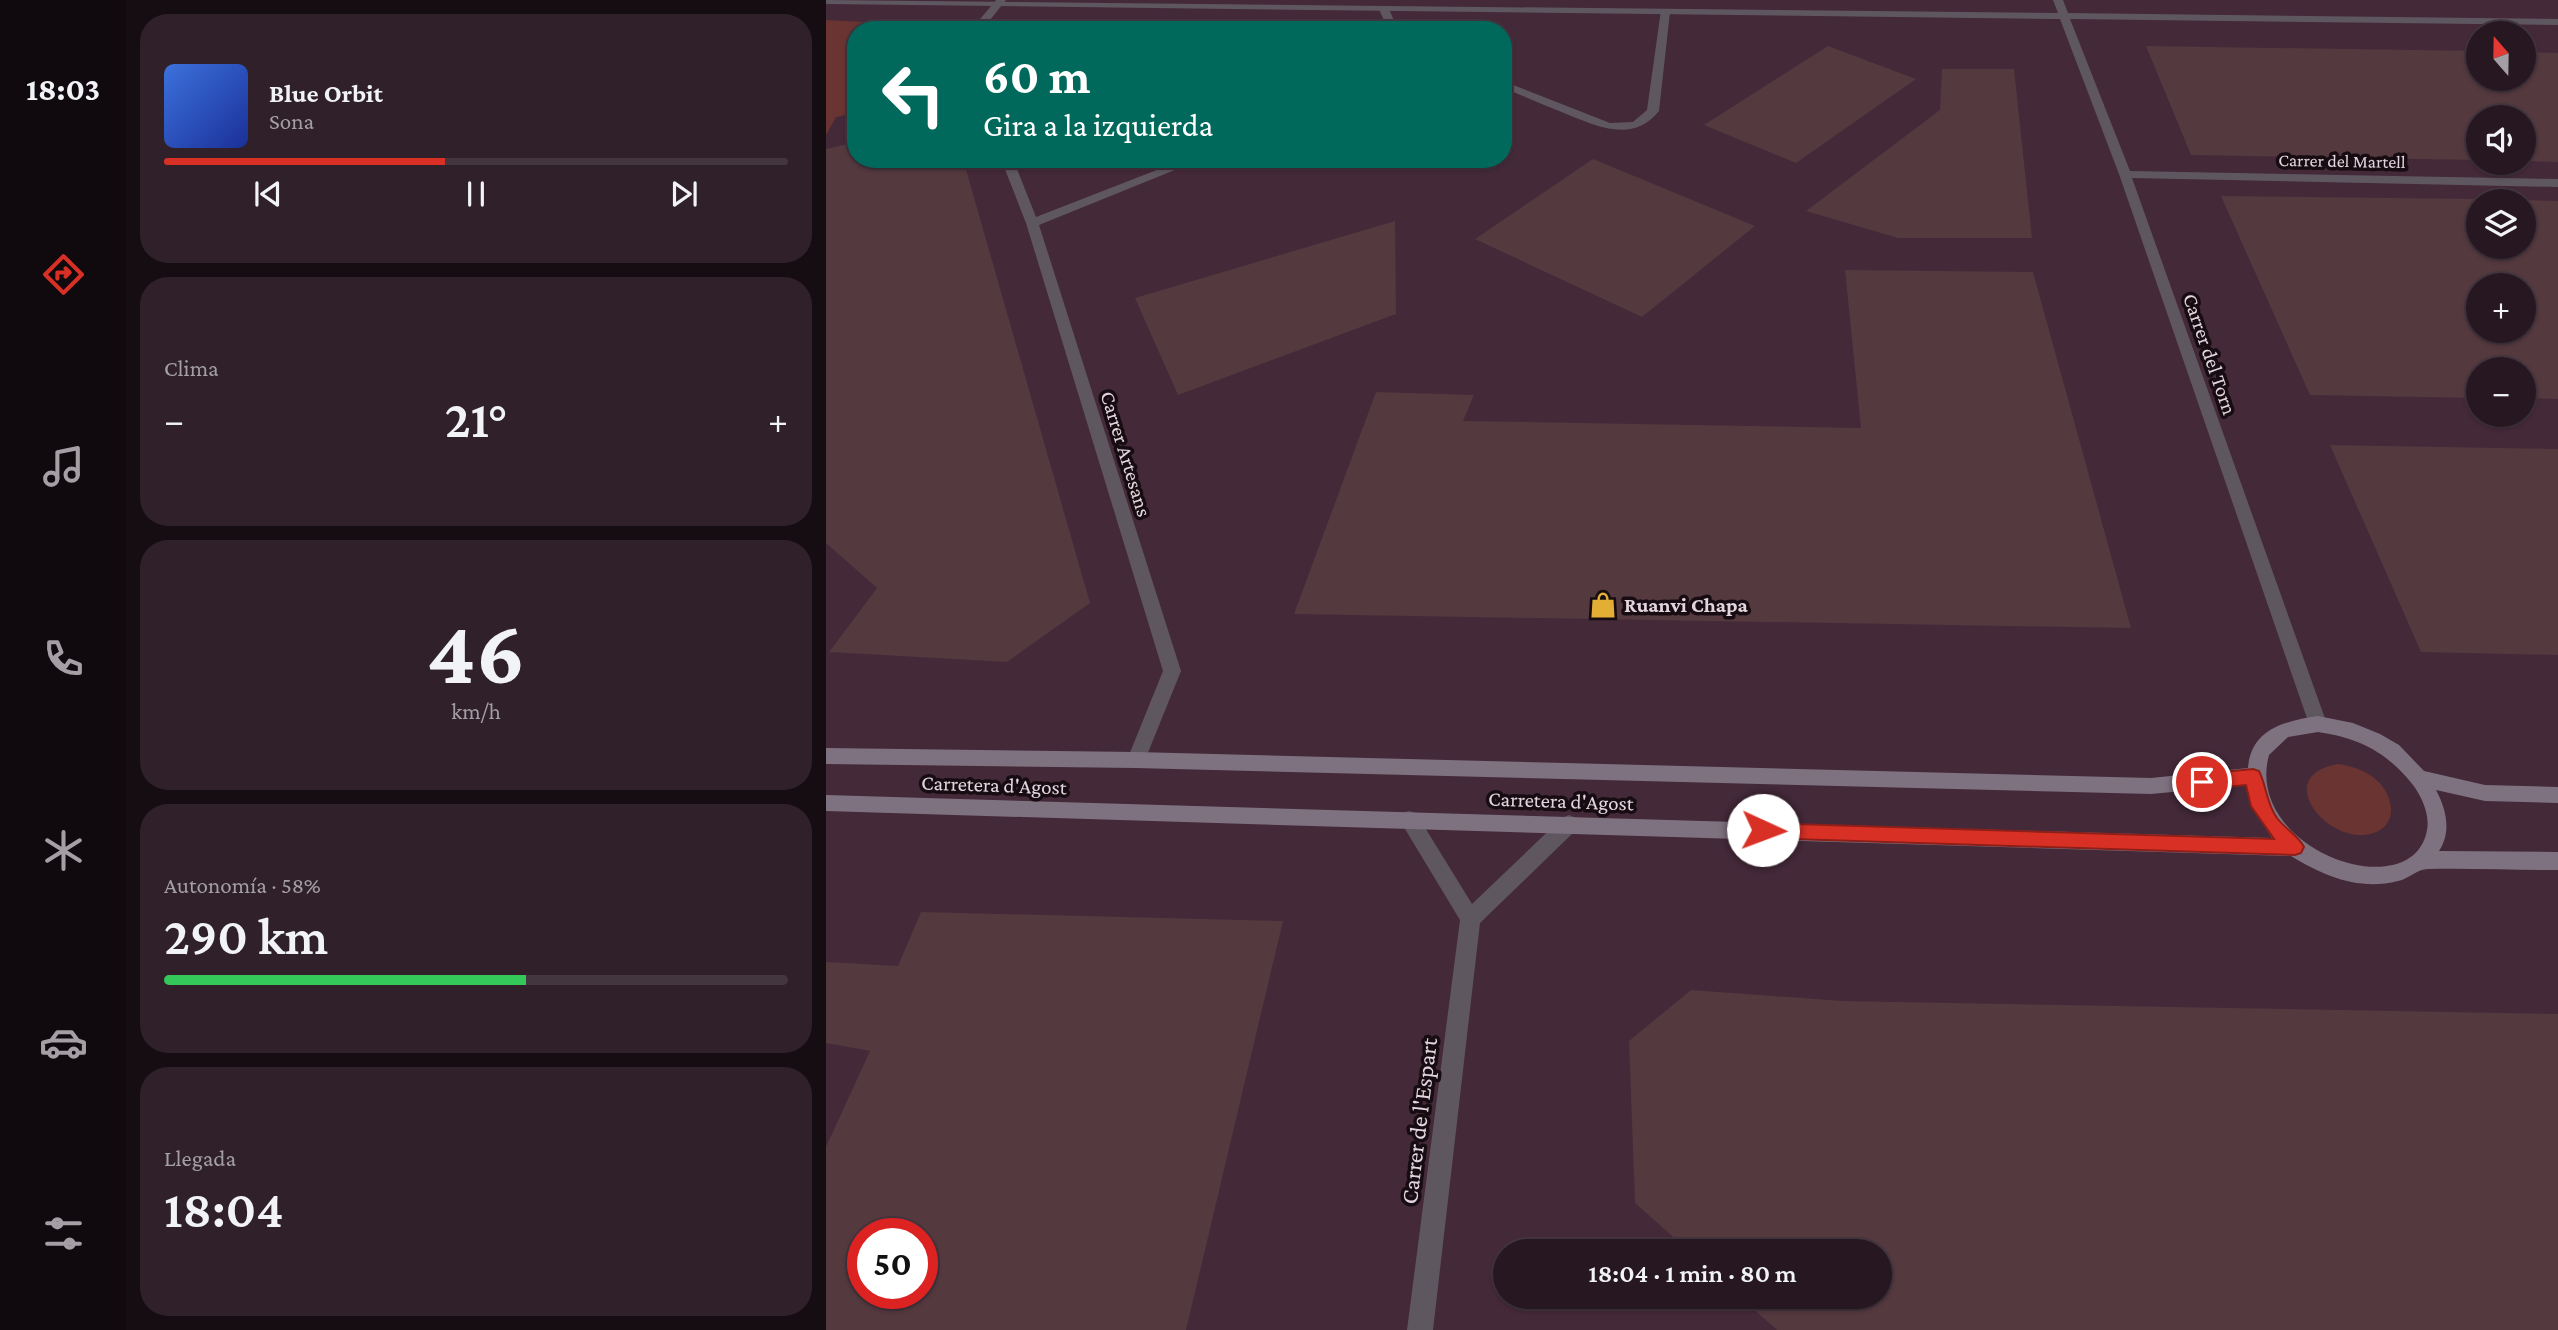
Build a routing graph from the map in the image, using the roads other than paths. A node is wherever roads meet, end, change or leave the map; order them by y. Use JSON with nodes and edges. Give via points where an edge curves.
{"nodes":[{"id":1,"x":2058,"y":0,"type":"edge"},
{"id":2,"x":826,"y":1,"type":"edge"},
{"id":3,"x":1000,"y":2,"type":"edge"},
{"id":4,"x":1384,"y":9,"type":"junction"},
{"id":5,"x":1665,"y":12,"type":"junction"},
{"id":6,"x":2063,"y":15,"type":"junction"},
{"id":7,"x":984,"y":21,"type":"edge"},
{"id":8,"x":1390,"y":21,"type":"edge"},
{"id":9,"x":2558,"y":22,"type":"edge"},
{"id":10,"x":1512,"y":88,"type":"edge"},
{"id":11,"x":1011,"y":168,"type":"edge"},
{"id":12,"x":1173,"y":168,"type":"edge"},
{"id":13,"x":2125,"y":174,"type":"junction"},
{"id":14,"x":2558,"y":183,"type":"edge"},
{"id":15,"x":1032,"y":223,"type":"junction"},
{"id":16,"x":2318,"y":724,"type":"junction"},
{"id":17,"x":826,"y":756,"type":"edge"},
{"id":18,"x":1136,"y":760,"type":"junction"},
{"id":19,"x":2253,"y":776,"type":"junction"},
{"id":20,"x":2421,"y":778,"type":"junction"},
{"id":21,"x":2558,"y":796,"type":"edge"},
{"id":22,"x":826,"y":803,"type":"edge"},
{"id":23,"x":1409,"y":819,"type":"junction"},
{"id":24,"x":1569,"y":824,"type":"junction"},
{"id":25,"x":2295,"y":847,"type":"junction"},
{"id":26,"x":2423,"y":860,"type":"junction"},
{"id":27,"x":2558,"y":861,"type":"edge"},
{"id":28,"x":1470,"y":919,"type":"junction"},
{"id":29,"x":1420,"y":1330,"type":"edge"}],
"edges":[{"from":1,"to":6,"type":"street","name":"Carrer del Torn"},
{"from":2,"to":3,"type":"street"},
{"from":3,"to":4,"type":"street"},
{"from":3,"to":7,"type":"street"},
{"from":4,"to":5,"type":"street"},
{"from":4,"to":8,"type":"street"},
{"from":5,"to":6,"type":"street"},
{"from":5,"to":10,"type":"street","via":[[1653,111],[1634,126],[1618,129],[1603,125]]},
{"from":6,"to":9,"type":"street"},
{"from":6,"to":13,"type":"street","name":"Carrer del Torn"},
{"from":11,"to":15,"type":"street","name":"Carrer Artesans"},
{"from":12,"to":15,"type":"street"},
{"from":13,"to":14,"type":"street","name":"Carrer del Martell"},
{"from":13,"to":16,"type":"street","name":"Carrer del Torn"},
{"from":15,"to":18,"type":"street","name":"Carrer Artesans","via":[[1172,671]]},
{"from":16,"to":19,"type":"main road","via":[[2284,730],[2276,736],[2261,749]]},
{"from":16,"to":20,"type":"main road","via":[[2374,739],[2400,756]]},
{"from":17,"to":18,"type":"main road","name":"Carretera d'Agost"},
{"from":18,"to":19,"type":"main road","name":"Carretera d'Agost","via":[[2151,786]]},
{"from":19,"to":25,"type":"main road","via":[[2272,826]]},
{"from":20,"to":21,"type":"main road","via":[[2486,793]]},
{"from":20,"to":26,"type":"main road","via":[[2438,822],[2434,842]]},
{"from":22,"to":23,"type":"main road","name":"Carretera d'Agost"},
{"from":23,"to":24,"type":"main road","name":"Carretera d'Agost"},
{"from":23,"to":28,"type":"street"},
{"from":24,"to":25,"type":"main road","name":"Carretera d'Agost"},
{"from":24,"to":28,"type":"street"},
{"from":25,"to":26,"type":"main road","via":[[2328,866],[2365,875],[2398,873]]},
{"from":26,"to":27,"type":"main road"},
{"from":28,"to":29,"type":"street","name":"Carrer de l'Espart"}]}
